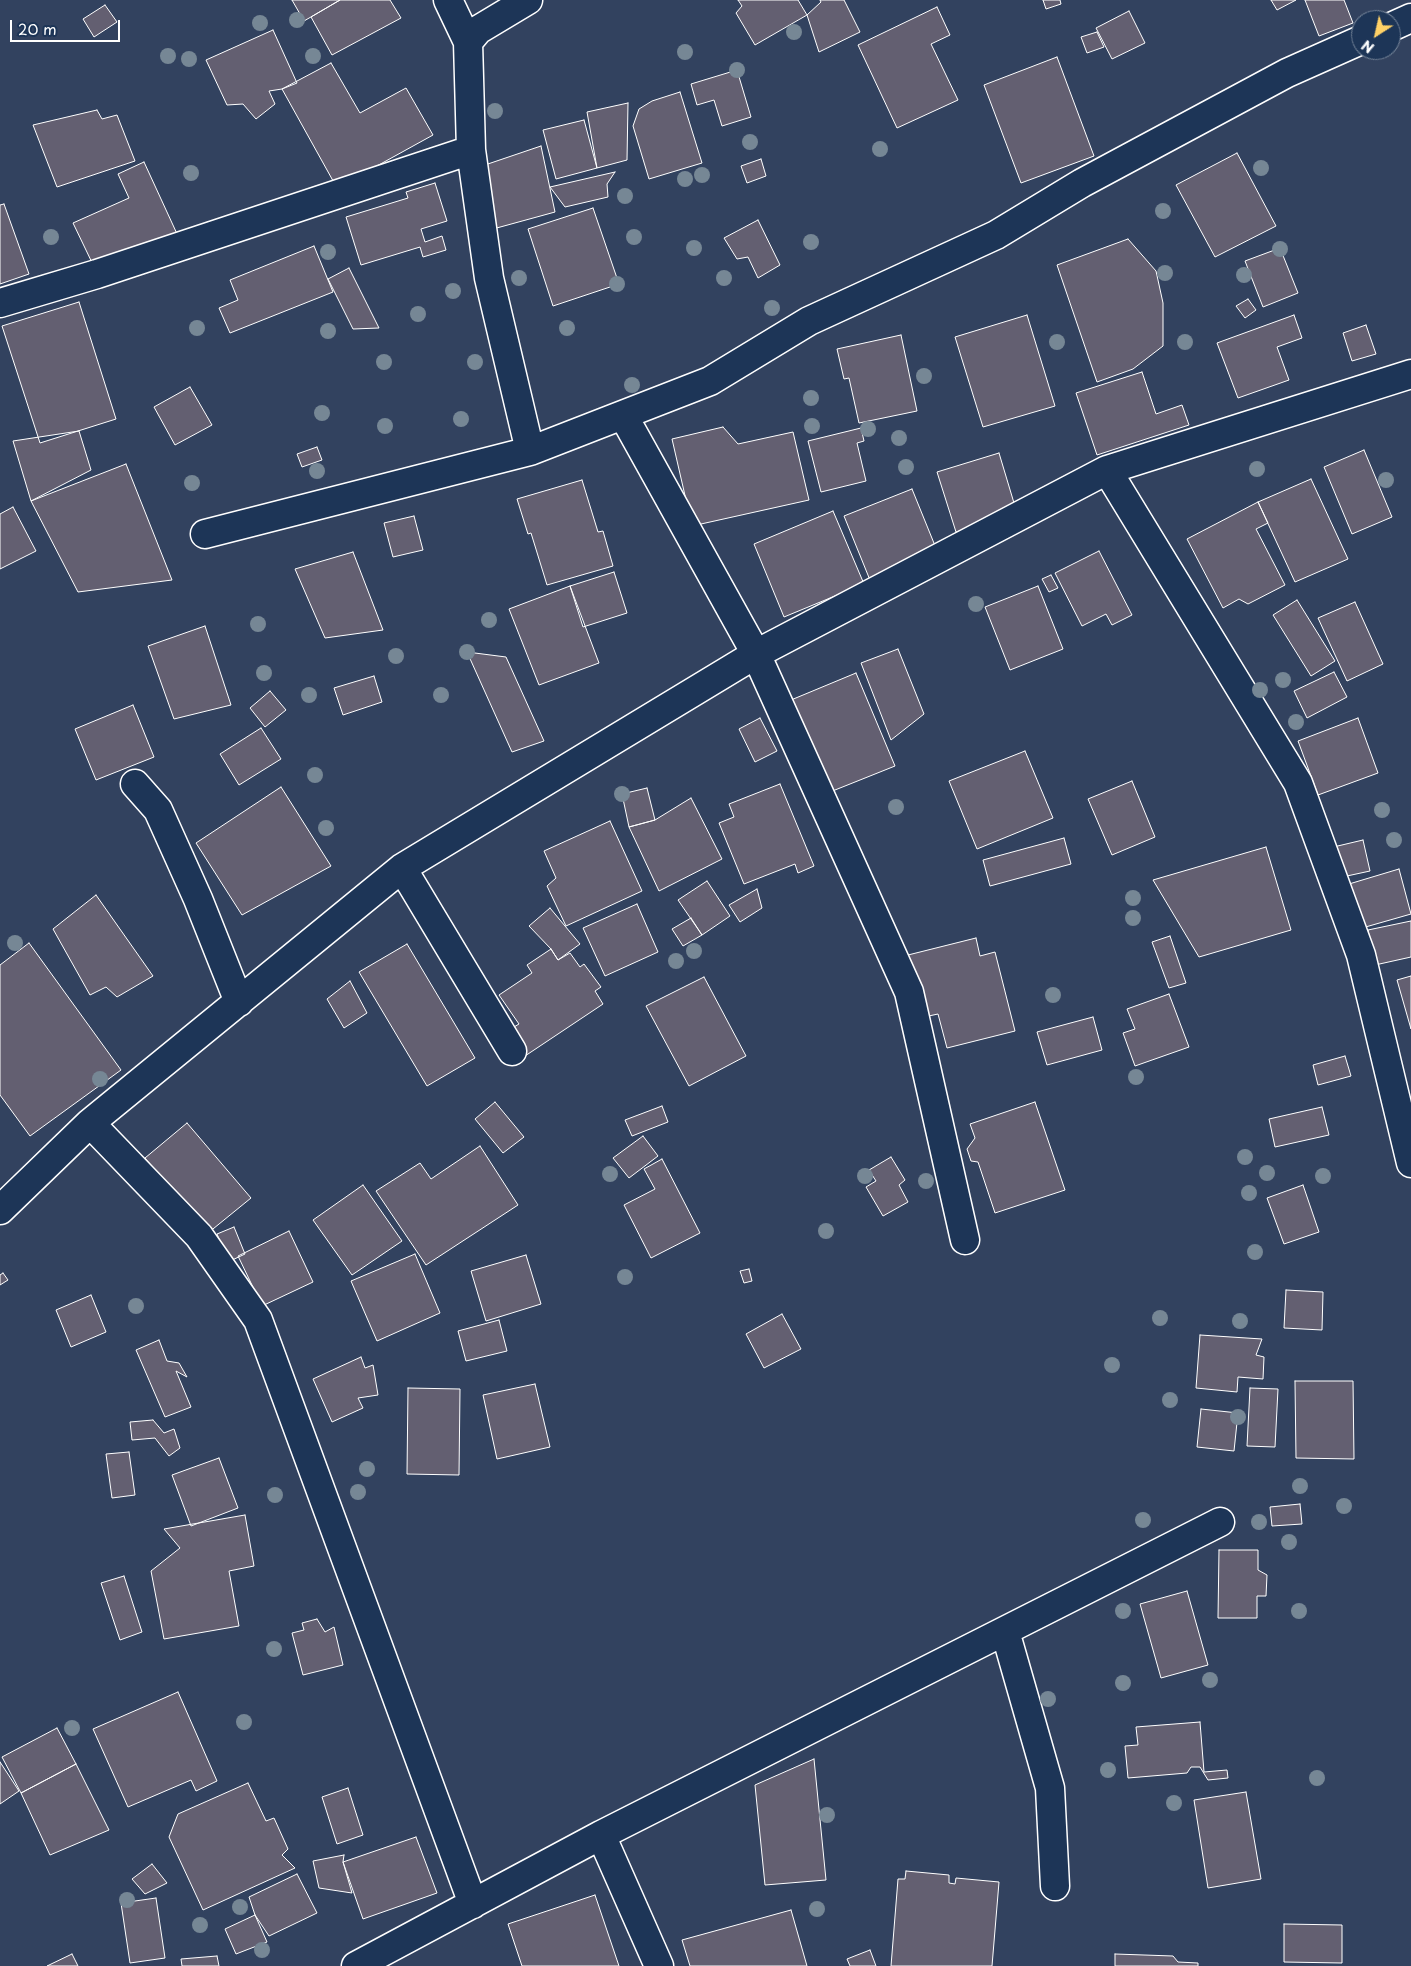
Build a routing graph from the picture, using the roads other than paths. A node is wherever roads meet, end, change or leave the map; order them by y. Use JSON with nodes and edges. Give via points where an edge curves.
{"nodes":[{"id":1,"x":448,"y":0,"type":"edge"},
{"id":2,"x":528,"y":0,"type":"edge"},
{"id":3,"x":468,"y":42,"type":"junction"},
{"id":4,"x":1351,"y":44,"type":"edge"},
{"id":5,"x":471,"y":150,"type":"junction"},
{"id":6,"x":0,"y":303,"type":"edge"},
{"id":7,"x":1411,"y":374,"type":"edge"},
{"id":8,"x":623,"y":415,"type":"junction"},
{"id":9,"x":530,"y":451,"type":"junction"},
{"id":10,"x":1107,"y":470,"type":"junction"},
{"id":11,"x":205,"y":534,"type":"dead end"},
{"id":12,"x":756,"y":654,"type":"junction"},
{"id":13,"x":135,"y":784,"type":"dead end"},
{"id":14,"x":402,"y":868,"type":"junction"},
{"id":15,"x":239,"y":1002,"type":"junction"},
{"id":16,"x":512,"y":1051,"type":"dead end"},
{"id":17,"x":90,"y":1123,"type":"junction"},
{"id":18,"x":1411,"y":1164,"type":"edge"},
{"id":19,"x":0,"y":1210,"type":"edge"},
{"id":20,"x":965,"y":1240,"type":"dead end"},
{"id":21,"x":1220,"y":1522,"type":"dead end"},
{"id":22,"x":1005,"y":1631,"type":"junction"},
{"id":23,"x":601,"y":1836,"type":"junction"},
{"id":24,"x":1055,"y":1886,"type":"dead end"},
{"id":25,"x":473,"y":1904,"type":"junction"},
{"id":26,"x":356,"y":1966,"type":"edge"},
{"id":27,"x":659,"y":1966,"type":"edge"}],
"edges":[{"from":1,"to":3,"type":"street"},
{"from":2,"to":3,"type":"street","via":[[478,30]]},
{"from":3,"to":5,"type":"street"},
{"from":4,"to":8,"type":"street","via":[[1278,77],[1082,183],[996,235],[809,321],[710,381]]},
{"from":5,"to":6,"type":"street"},
{"from":5,"to":9,"type":"street","via":[[489,278]]},
{"from":7,"to":10,"type":"street"},
{"from":8,"to":9,"type":"street"},
{"from":8,"to":12,"type":"street"},
{"from":9,"to":11,"type":"street"},
{"from":10,"to":12,"type":"street"},
{"from":10,"to":18,"type":"street","via":[[1298,784],[1361,955]]},
{"from":12,"to":14,"type":"street"},
{"from":12,"to":20,"type":"street","via":[[909,992]]},
{"from":13,"to":15,"type":"street","via":[[158,810],[198,898]]},
{"from":14,"to":15,"type":"street"},
{"from":14,"to":16,"type":"street"},
{"from":15,"to":17,"type":"street"},
{"from":17,"to":19,"type":"street"},
{"from":17,"to":25,"type":"street","via":[[199,1236],[258,1320]]},
{"from":21,"to":22,"type":"street"},
{"from":22,"to":23,"type":"street"},
{"from":22,"to":24,"type":"street","via":[[1050,1788]]},
{"from":23,"to":25,"type":"street"},
{"from":23,"to":27,"type":"street"},
{"from":25,"to":26,"type":"street"}]}
